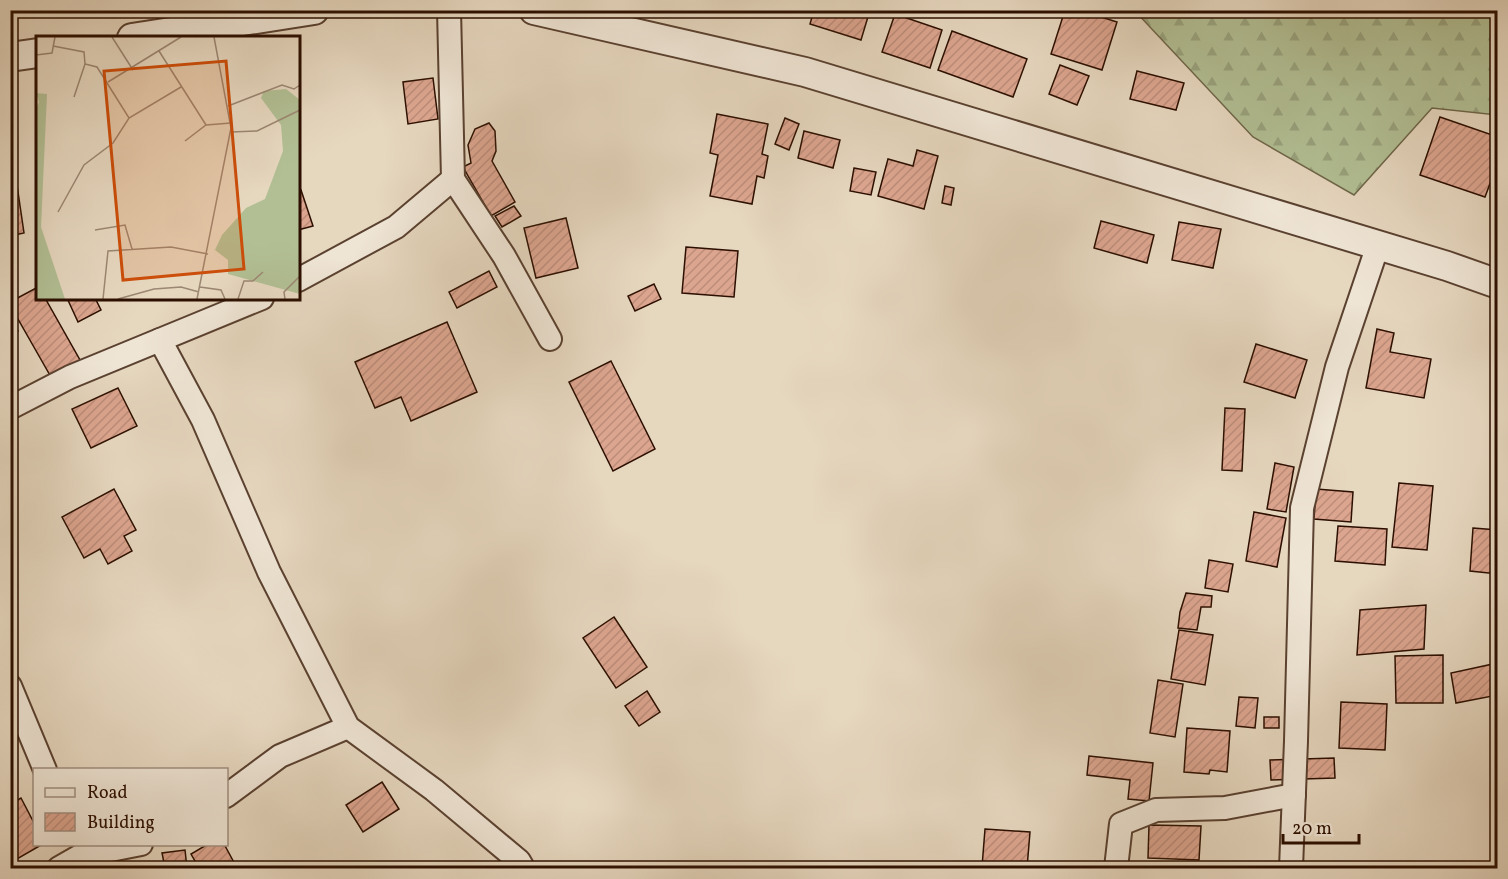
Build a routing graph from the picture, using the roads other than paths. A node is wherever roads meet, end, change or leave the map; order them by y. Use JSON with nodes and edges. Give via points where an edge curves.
{"nodes":[{"id":1,"x":314,"y":10,"type":"edge"},
{"id":2,"x":449,"y":10,"type":"edge"},
{"id":3,"x":534,"y":10,"type":"edge"},
{"id":4,"x":145,"y":36,"type":"edge"},
{"id":5,"x":36,"y":53,"type":"edge"},
{"id":6,"x":10,"y":57,"type":"edge"},
{"id":7,"x":453,"y":179,"type":"junction"},
{"id":8,"x":1378,"y":245,"type":"junction"},
{"id":9,"x":300,"y":279,"type":"edge"},
{"id":10,"x":1497,"y":284,"type":"edge"},
{"id":11,"x":257,"y":300,"type":"edge"},
{"id":12,"x":550,"y":339,"type":"dead end"},
{"id":13,"x":160,"y":340,"type":"junction"},
{"id":14,"x":10,"y":408,"type":"edge"},
{"id":15,"x":10,"y":686,"type":"edge"},
{"id":16,"x":348,"y":727,"type":"junction"},
{"id":17,"x":44,"y":768,"type":"edge"},
{"id":18,"x":228,"y":795,"type":"edge"},
{"id":19,"x":1294,"y":795,"type":"junction"},
{"id":20,"x":120,"y":846,"type":"edge"},
{"id":21,"x":78,"y":850,"type":"edge"},
{"id":22,"x":59,"y":868,"type":"edge"},
{"id":23,"x":523,"y":868,"type":"edge"},
{"id":24,"x":1116,"y":868,"type":"edge"},
{"id":25,"x":1291,"y":868,"type":"edge"}],
"edges":[{"from":1,"to":4,"type":"street"},
{"from":2,"to":7,"type":"street"},
{"from":3,"to":8,"type":"street","via":[[805,72]]},
{"from":5,"to":6,"type":"street"},
{"from":7,"to":9,"type":"street","via":[[396,227]]},
{"from":7,"to":12,"type":"street","via":[[504,256]]},
{"from":8,"to":10,"type":"street"},
{"from":8,"to":19,"type":"street","via":[[1337,367],[1302,508]]},
{"from":11,"to":13,"type":"street"},
{"from":13,"to":14,"type":"street","via":[[70,377]]},
{"from":13,"to":16,"type":"street","via":[[203,420],[269,572]]},
{"from":15,"to":17,"type":"street"},
{"from":16,"to":18,"type":"street","via":[[280,756]]},
{"from":16,"to":23,"type":"street","via":[[434,790]]},
{"from":19,"to":24,"type":"street","via":[[1225,807],[1156,810],[1121,824]]},
{"from":19,"to":25,"type":"street"},
{"from":20,"to":21,"type":"street"},
{"from":21,"to":22,"type":"street"}]}
